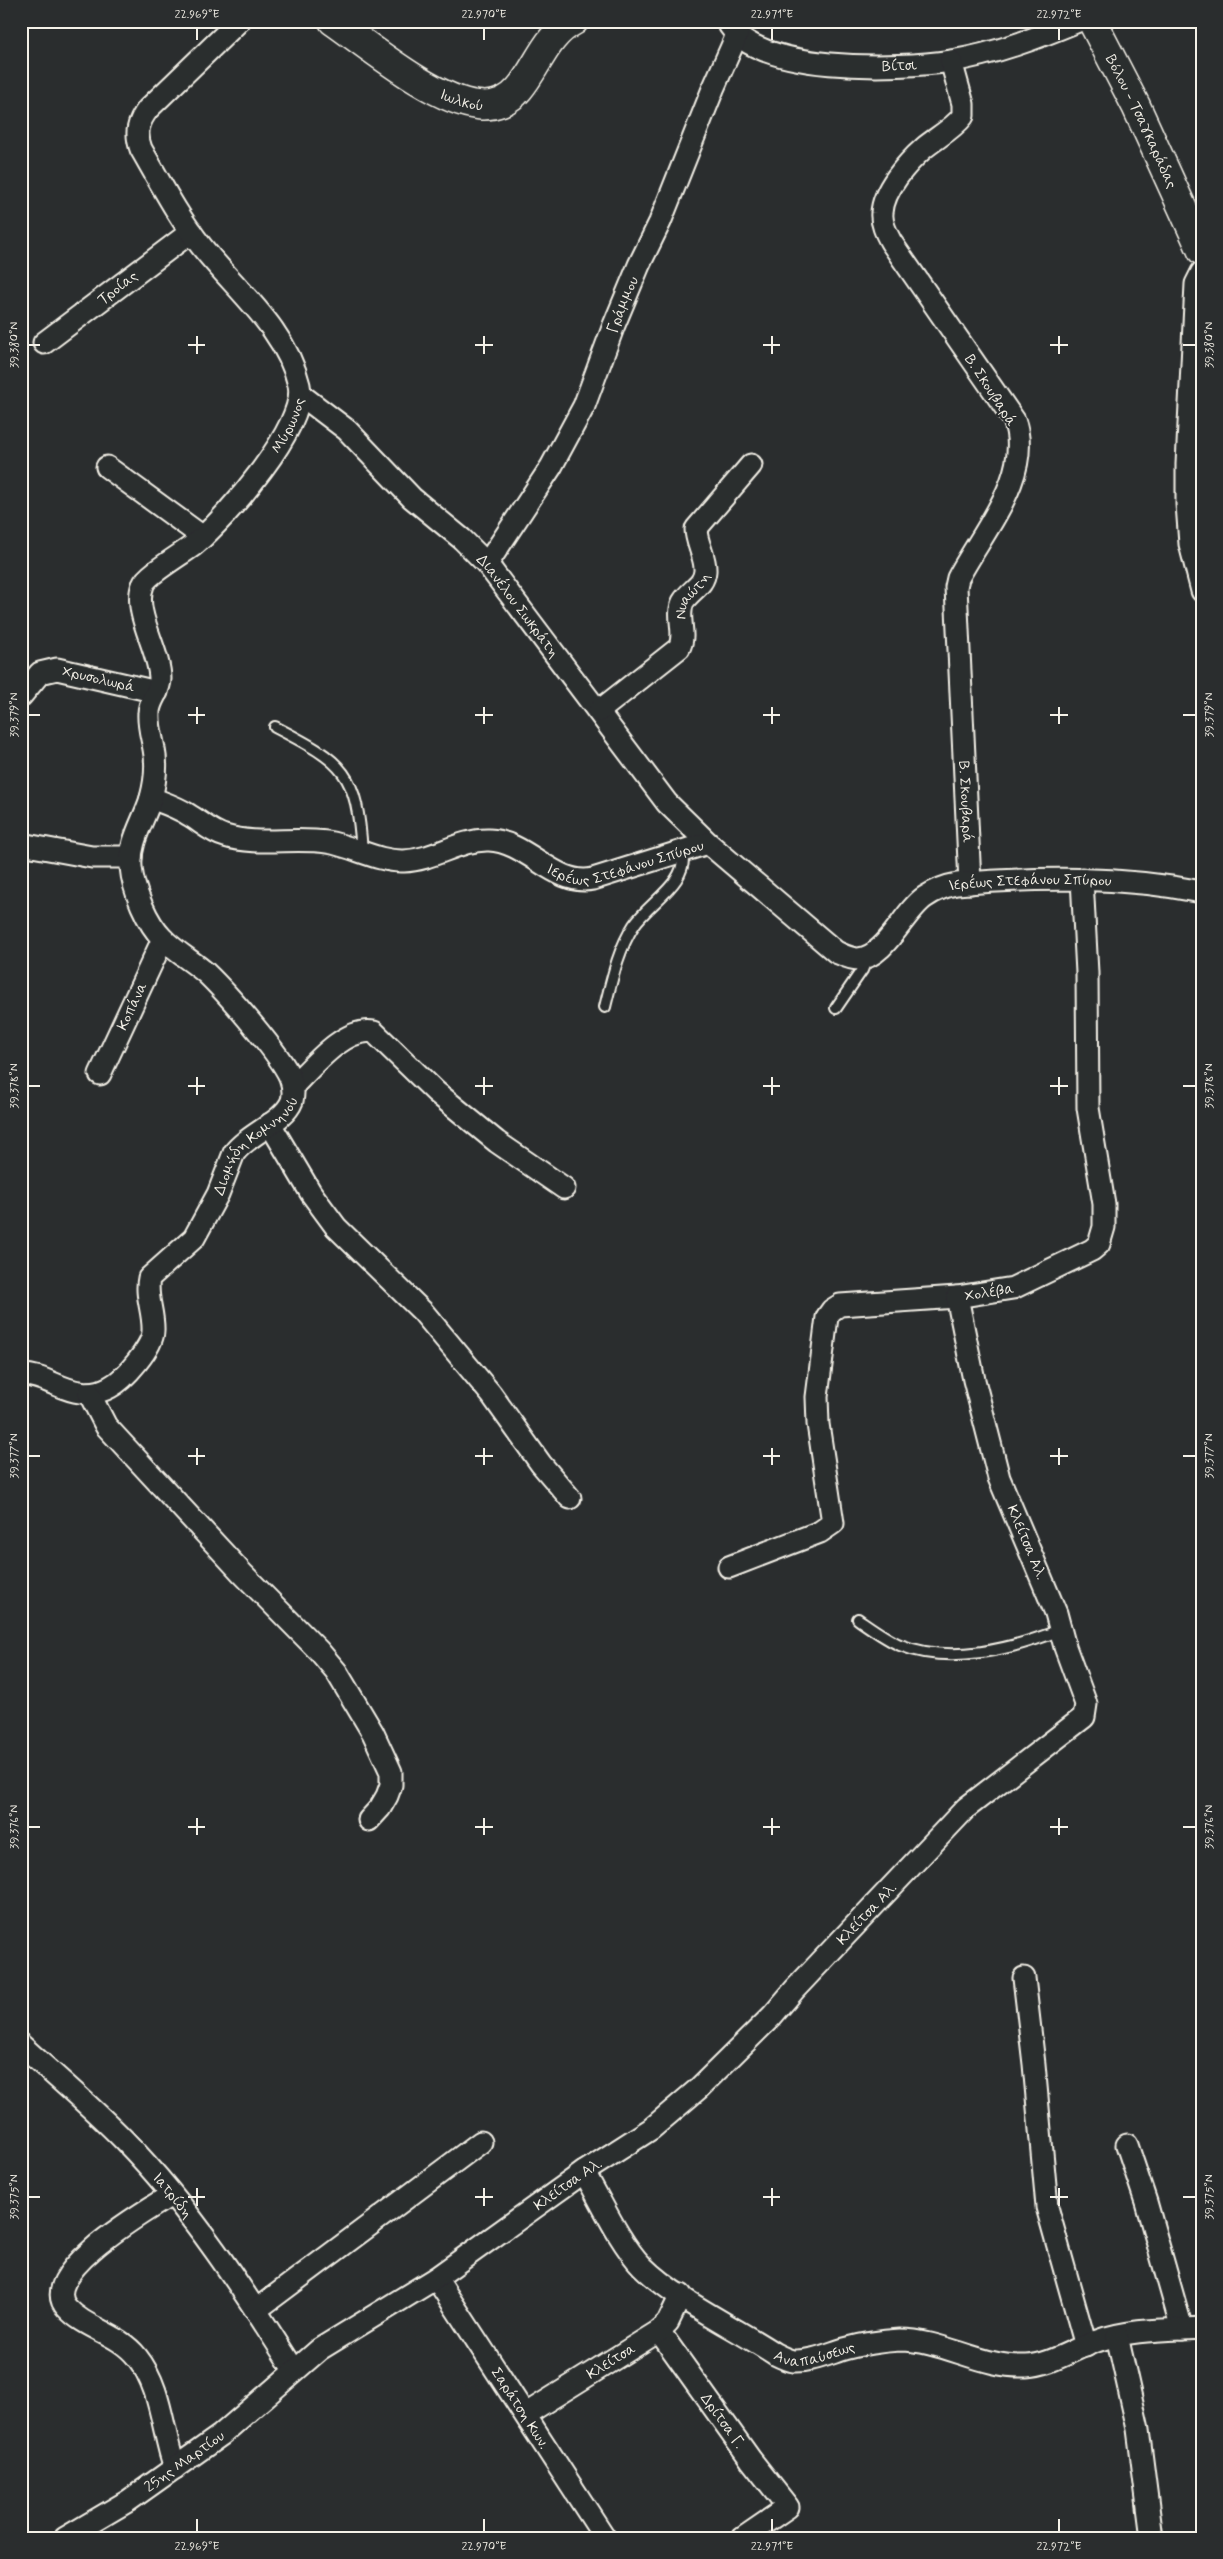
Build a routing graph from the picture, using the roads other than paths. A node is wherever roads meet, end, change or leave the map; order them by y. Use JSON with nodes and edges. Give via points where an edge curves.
{"nodes":[{"id":1,"x":239,"y":21,"type":"edge"},
{"id":2,"x":333,"y":21,"type":"edge"},
{"id":3,"x":574,"y":21,"type":"edge"},
{"id":4,"x":1078,"y":21,"type":"edge"},
{"id":5,"x":1092,"y":21,"type":"edge"},
{"id":6,"x":732,"y":28,"type":"edge"},
{"id":7,"x":951,"y":61,"type":"junction"},
{"id":8,"x":191,"y":232,"type":"junction"},
{"id":9,"x":1202,"y":251,"type":"edge"},
{"id":10,"x":1202,"y":272,"type":"edge"},
{"id":11,"x":44,"y":342,"type":"dead end"},
{"id":12,"x":301,"y":395,"type":"junction"},
{"id":13,"x":751,"y":466,"type":"dead end"},
{"id":14,"x":107,"y":467,"type":"dead end"},
{"id":15,"x":203,"y":537,"type":"junction"},
{"id":16,"x":487,"y":564,"type":"junction"},
{"id":17,"x":1202,"y":591,"type":"edge"},
{"id":18,"x":157,"y":692,"type":"junction"},
{"id":19,"x":21,"y":696,"type":"edge"},
{"id":20,"x":599,"y":711,"type":"junction"},
{"id":21,"x":276,"y":727,"type":"dead end"},
{"id":22,"x":151,"y":798,"type":"junction"},
{"id":23,"x":708,"y":842,"type":"junction"},
{"id":24,"x":21,"y":844,"type":"edge"},
{"id":25,"x":682,"y":851,"type":"junction"},
{"id":26,"x":362,"y":852,"type":"junction"},
{"id":27,"x":131,"y":857,"type":"junction"},
{"id":28,"x":1082,"y":879,"type":"junction"},
{"id":29,"x":970,"y":883,"type":"junction"},
{"id":30,"x":1202,"y":892,"type":"edge"},
{"id":31,"x":163,"y":939,"type":"junction"},
{"id":32,"x":867,"y":957,"type":"junction"},
{"id":33,"x":605,"y":1007,"type":"dead end"},
{"id":34,"x":836,"y":1008,"type":"dead end"},
{"id":35,"x":100,"y":1074,"type":"dead end"},
{"id":36,"x":293,"y":1086,"type":"junction"},
{"id":37,"x":270,"y":1124,"type":"junction"},
{"id":38,"x":564,"y":1188,"type":"dead end"},
{"id":39,"x":957,"y":1297,"type":"junction"},
{"id":40,"x":21,"y":1376,"type":"edge"},
{"id":41,"x":89,"y":1392,"type":"junction"},
{"id":42,"x":570,"y":1498,"type":"dead end"},
{"id":43,"x":728,"y":1567,"type":"dead end"},
{"id":44,"x":858,"y":1619,"type":"dead end"},
{"id":45,"x":1060,"y":1630,"type":"junction"},
{"id":46,"x":369,"y":1820,"type":"dead end"},
{"id":47,"x":1024,"y":1978,"type":"dead end"},
{"id":48,"x":21,"y":2045,"type":"edge"},
{"id":49,"x":481,"y":2142,"type":"dead end"},
{"id":50,"x":1127,"y":2145,"type":"dead end"},
{"id":51,"x":584,"y":2172,"type":"junction"},
{"id":52,"x":171,"y":2195,"type":"junction"},
{"id":53,"x":436,"y":2278,"type":"junction"},
{"id":54,"x":681,"y":2295,"type":"junction"},
{"id":55,"x":256,"y":2310,"type":"junction"},
{"id":56,"x":1192,"y":2329,"type":"edge"},
{"id":57,"x":659,"y":2332,"type":"junction"},
{"id":58,"x":1117,"y":2336,"type":"junction"},
{"id":59,"x":1086,"y":2346,"type":"junction"},
{"id":60,"x":294,"y":2370,"type":"junction"},
{"id":61,"x":526,"y":2414,"type":"junction"},
{"id":62,"x":175,"y":2468,"type":"junction"},
{"id":63,"x":66,"y":2538,"type":"edge"},
{"id":64,"x":605,"y":2538,"type":"edge"},
{"id":65,"x":744,"y":2538,"type":"edge"},
{"id":66,"x":1152,"y":2538,"type":"edge"}],
"edges":[{"from":1,"to":8,"type":"street","name":"Μύρωνος","via":[[148,109],[138,129],[141,149]]},
{"from":2,"to":3,"type":"main road","name":"Ιωλκού","via":[[448,96],[485,106],[499,103],[516,92],[555,36]]},
{"from":4,"to":7,"type":"street","name":"Βίτσι","via":[[1008,47]]},
{"from":5,"to":9,"type":"main road","name":"Βόλου - Τσαγκαράδας","via":[[1141,115]]},
{"from":6,"to":7,"type":"street","name":"Βίτσι","via":[[766,51],[821,63],[900,66]]},
{"from":6,"to":16,"type":"street","name":"Γράμμου","via":[[713,89],[660,222],[638,265],[584,406],[551,467]]},
{"from":7,"to":29,"type":"street","name":"Β. Σκουβαρά","via":[[963,104],[962,116],[907,166],[884,202],[882,213],[884,229],[891,242],[1014,420],[1018,438],[1019,453],[1013,478],[956,587]]},
{"from":8,"to":11,"type":"street","name":"Τροίας"},
{"from":8,"to":12,"type":"street","name":"Μύρωνος","via":[[268,323],[294,370]]},
{"from":10,"to":17,"type":"street","via":[[1196,284],[1187,504],[1190,544]]},
{"from":12,"to":15,"type":"street","name":"Μύρωνος","via":[[298,410],[263,467],[231,510]]},
{"from":12,"to":16,"type":"street","name":"Διανέλου Σωκράτη","via":[[347,430],[412,498]]},
{"from":13,"to":20,"type":"street","name":"Νυαώτη","via":[[696,529],[704,577],[684,601],[680,612],[682,637],[679,648]]},
{"from":14,"to":15,"type":"street"},
{"from":15,"to":18,"type":"street","name":"Μύρωνος","via":[[152,574],[142,586],[142,610],[158,662],[160,682]]},
{"from":16,"to":20,"type":"street","name":"Διανέλου Σωκράτη"},
{"from":18,"to":19,"type":"street","name":"Χρυσολωρά","via":[[57,669],[40,672]]},
{"from":18,"to":22,"type":"street","name":"Μύρωνος","via":[[148,716],[155,762]]},
{"from":20,"to":23,"type":"street","name":"Διανέλου Σωκράτη","via":[[652,786]]},
{"from":21,"to":26,"type":"lane","via":[[322,751],[339,767],[355,797]]},
{"from":22,"to":26,"type":"street","name":"Ιερέως Στεφάνου Σπύρου","via":[[178,808],[223,836],[239,840],[328,842]]},
{"from":22,"to":27,"type":"street","name":"Διομήδη Κομνηνού"},
{"from":23,"to":25,"type":"street","name":"Ιερέως Στεφάνου Σπύρου"},
{"from":23,"to":32,"type":"street","name":"Ιερέως Στεφάνου Σπύρου","via":[[836,952],[849,958]]},
{"from":24,"to":27,"type":"street","via":[[92,857]]},
{"from":25,"to":26,"type":"street","name":"Ιερέως Στεφάνου Σπύρου","via":[[586,880],[570,878],[510,844],[489,840],[469,842],[432,856],[404,861]]},
{"from":25,"to":33,"type":"lane","via":[[684,861],[676,879],[638,918],[623,944]]},
{"from":27,"to":31,"type":"street","name":"Διομήδη Κομνηνού","via":[[138,892],[153,926]]},
{"from":28,"to":29,"type":"street","name":"Ιερέως Στεφάνου Σπύρου"},
{"from":28,"to":30,"type":"street","name":"Ιερέως Στεφάνου Σπύρου","via":[[1154,884]]},
{"from":28,"to":39,"type":"street","name":"Χολέβα","via":[[1087,972],[1088,1108],[1104,1204],[1102,1237],[1092,1250],[1018,1286]]},
{"from":29,"to":32,"type":"street","name":"Ιερέως Στεφάνου Σπύρου","via":[[946,886],[924,897],[875,953]]},
{"from":31,"to":35,"type":"street","name":"Κοπάνα"},
{"from":31,"to":36,"type":"street","name":"Διομήδη Κομνηνού","via":[[212,980],[284,1067]]},
{"from":32,"to":34,"type":"lane"},
{"from":36,"to":37,"type":"street","name":"Διομήδη Κομνηνού","via":[[291,1104]]},
{"from":36,"to":38,"type":"street","via":[[347,1037],[359,1031],[374,1032],[436,1092],[497,1142]]},
{"from":37,"to":41,"type":"street","name":"Διομήδη Κομνηνού","via":[[240,1144],[194,1238],[149,1278],[151,1342],[120,1380],[105,1390]]},
{"from":37,"to":42,"type":"street","via":[[311,1193],[336,1227],[423,1312],[491,1394],[541,1464]]},
{"from":39,"to":43,"type":"street","name":"Χολέβα","via":[[840,1305],[829,1312],[817,1410],[833,1523],[820,1532]]},
{"from":39,"to":45,"type":"street","name":"Κλείτσα Αλ.","via":[[999,1478],[1036,1563]]},
{"from":40,"to":41,"type":"street","name":"Διομήδη Κομνηνού","via":[[34,1376],[74,1391]]},
{"from":41,"to":46,"type":"street","via":[[106,1426],[242,1573],[320,1651],[336,1672],[390,1766],[391,1785],[387,1796]]},
{"from":44,"to":45,"type":"lane","via":[[900,1645],[933,1653],[969,1653],[1009,1647]]},
{"from":45,"to":51,"type":"street","name":"Κλείτσα Αλ.","via":[[1086,1704],[1084,1717],[966,1808],[772,2016],[698,2089],[652,2129]]},
{"from":47,"to":59,"type":"street","via":[[1047,2207]]},
{"from":48,"to":52,"type":"street","name":"Ιατρίδη","via":[[125,2141]]},
{"from":49,"to":55,"type":"street"},
{"from":50,"to":56,"type":"street"},
{"from":51,"to":53,"type":"street","name":"Κλείτσα Αλ."},
{"from":51,"to":54,"type":"street","name":"Αναπαύσεως","via":[[634,2256],[650,2273]]},
{"from":52,"to":55,"type":"street","name":"Ιατρίδη","via":[[235,2276]]},
{"from":52,"to":62,"type":"street","via":[[94,2247],[66,2278],[61,2294],[66,2308],[117,2338],[143,2365],[158,2400]]},
{"from":53,"to":60,"type":"street","name":"Κλείτσα Αλ.","via":[[327,2343]]},
{"from":53,"to":61,"type":"street","name":"Σαράτση Κων."},
{"from":54,"to":57,"type":"street","name":"Κλείτσα","via":[[668,2322]]},
{"from":54,"to":59,"type":"street","name":"Αναπαύσεως","via":[[775,2354],[794,2361],[865,2344],[901,2340],[929,2344],[988,2361],[1025,2366],[1041,2364]]},
{"from":55,"to":60,"type":"street","name":"Ιατρίδη"},
{"from":56,"to":58,"type":"street","name":"Αναπαύσεως","via":[[1141,2331]]},
{"from":57,"to":61,"type":"street","name":"Κλείτσα"},
{"from":57,"to":65,"type":"street","name":"Δρίτσα Γ.","via":[[788,2507]]},
{"from":58,"to":59,"type":"street","name":"Αναπαύσεως"},
{"from":58,"to":66,"type":"street","via":[[1138,2429]]},
{"from":60,"to":62,"type":"street","name":"25ης Μαρτίου","via":[[248,2414]]},
{"from":61,"to":64,"type":"street","name":"Σαράτση Κων."},
{"from":62,"to":63,"type":"street","name":"25ης Μαρτίου"}]}
